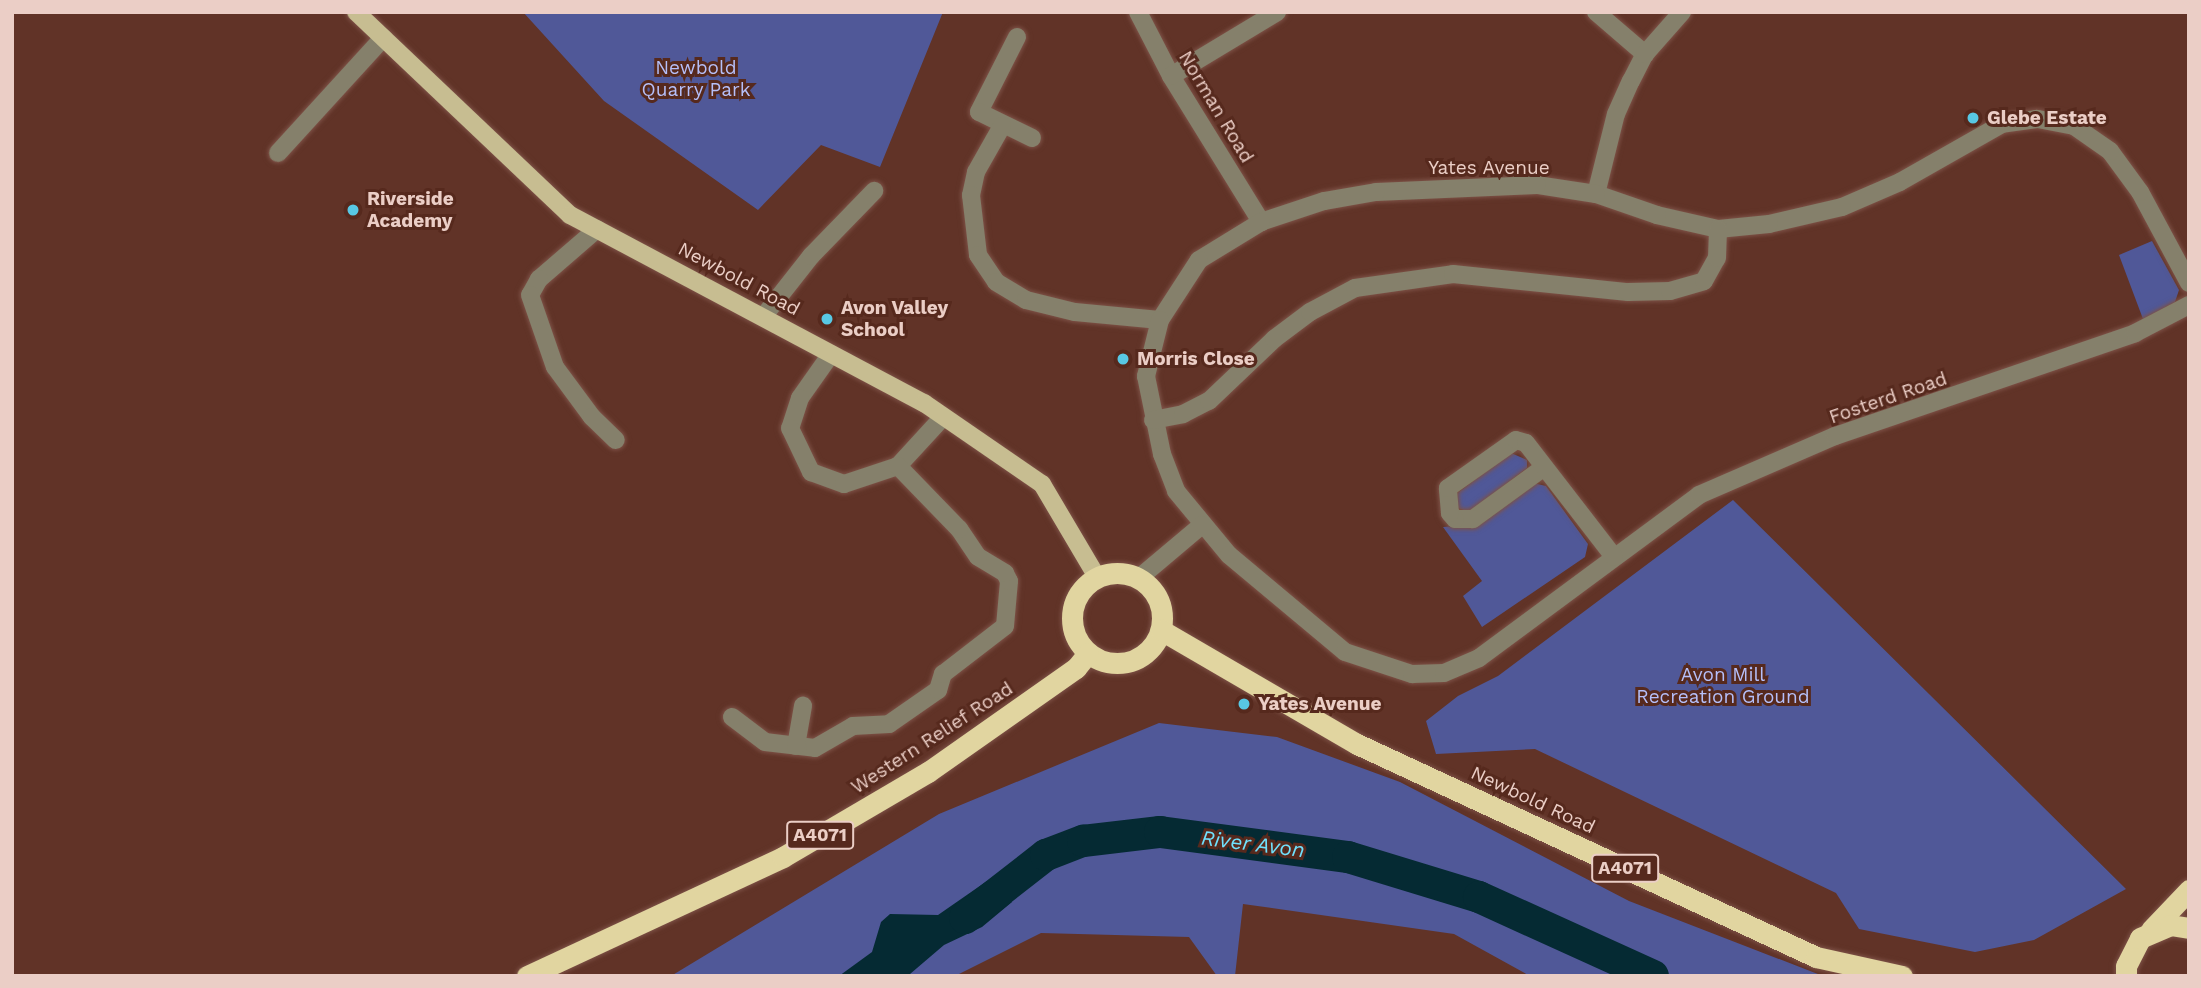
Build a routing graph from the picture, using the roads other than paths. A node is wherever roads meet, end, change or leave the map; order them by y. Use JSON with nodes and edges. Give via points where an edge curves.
{"nodes":[{"id":1,"x":356,"y":12,"type":"edge"},
{"id":2,"x":1138,"y":12,"type":"edge"},
{"id":3,"x":1277,"y":12,"type":"edge"},
{"id":4,"x":1596,"y":12,"type":"edge"},
{"id":5,"x":1682,"y":12,"type":"edge"},
{"id":6,"x":1017,"y":37,"type":"dead end"},
{"id":7,"x":383,"y":38,"type":"junction"},
{"id":8,"x":1645,"y":54,"type":"junction"},
{"id":9,"x":1171,"y":76,"type":"junction"},
{"id":10,"x":1002,"y":126,"type":"junction"},
{"id":11,"x":1032,"y":138,"type":"dead end"},
{"id":12,"x":278,"y":153,"type":"dead end"},
{"id":13,"x":874,"y":191,"type":"dead end"},
{"id":14,"x":1595,"y":194,"type":"junction"},
{"id":15,"x":1261,"y":222,"type":"junction"},
{"id":16,"x":597,"y":229,"type":"junction"},
{"id":17,"x":1718,"y":229,"type":"junction"},
{"id":18,"x":2189,"y":283,"type":"edge"},
{"id":19,"x":2189,"y":305,"type":"edge"},
{"id":20,"x":763,"y":317,"type":"junction"},
{"id":21,"x":1160,"y":320,"type":"junction"},
{"id":22,"x":831,"y":354,"type":"junction"},
{"id":23,"x":943,"y":416,"type":"junction"},
{"id":24,"x":1153,"y":420,"type":"junction"},
{"id":25,"x":616,"y":440,"type":"dead end"},
{"id":26,"x":898,"y":466,"type":"junction"},
{"id":27,"x":1543,"y":468,"type":"junction"},
{"id":28,"x":1202,"y":525,"type":"junction"},
{"id":29,"x":1614,"y":557,"type":"junction"},
{"id":30,"x":1097,"y":577,"type":"junction"},
{"id":31,"x":1139,"y":578,"type":"junction"},
{"id":32,"x":1266,"y":586,"type":"joint"},
{"id":33,"x":1161,"y":630,"type":"junction"},
{"id":34,"x":1088,"y":653,"type":"junction"},
{"id":35,"x":803,"y":706,"type":"dead end"},
{"id":36,"x":732,"y":717,"type":"dead end"},
{"id":37,"x":796,"y":746,"type":"junction"},
{"id":38,"x":2189,"y":890,"type":"edge"},
{"id":39,"x":2189,"y":928,"type":"edge"},
{"id":40,"x":2149,"y":932,"type":"junction"},
{"id":41,"x":2120,"y":972,"type":"edge"},
{"id":42,"x":527,"y":976,"type":"edge"},
{"id":43,"x":1902,"y":976,"type":"edge"}],
"edges":[{"from":1,"to":7,"type":"main road","name":"Newbold Road"},
{"from":2,"to":9,"type":"street","name":"Norman Road"},
{"from":3,"to":9,"type":"street"},
{"from":4,"to":8,"type":"street"},
{"from":5,"to":8,"type":"street"},
{"from":6,"to":10,"type":"street","via":[[979,112]]},
{"from":7,"to":12,"type":"street"},
{"from":7,"to":16,"type":"main road","name":"Newbold Road","via":[[570,215]]},
{"from":8,"to":14,"type":"street","via":[[1616,114]]},
{"from":9,"to":15,"type":"street","name":"Norman Road"},
{"from":10,"to":11,"type":"street"},
{"from":10,"to":21,"type":"street","via":[[976,172],[971,195],[978,255],[996,282],[1026,300],[1075,312]]},
{"from":13,"to":20,"type":"street","via":[[811,256]]},
{"from":14,"to":15,"type":"street","name":"Yates Avenue","via":[[1537,185],[1376,192],[1324,201]]},
{"from":14,"to":17,"type":"street","name":"Yates Avenue"},
{"from":15,"to":21,"type":"street","name":"Yates Avenue","via":[[1199,260]]},
{"from":16,"to":20,"type":"main road","name":"Newbold Road"},
{"from":16,"to":25,"type":"street","via":[[539,279],[530,295],[555,367],[592,417]]},
{"from":17,"to":18,"type":"street","name":"Yates Avenue","via":[[1769,224],[1842,207],[1900,182],[2002,124],[2037,120],[2074,127],[2110,151],[2140,192]]},
{"from":17,"to":24,"type":"street","via":[[1717,258],[1704,281],[1670,291],[1628,292],[1453,274],[1355,288],[1310,312],[1209,401],[1182,414]]},
{"from":19,"to":29,"type":"street","name":"Fosterd Road","via":[[2135,333],[1835,436],[1699,495]]},
{"from":20,"to":22,"type":"main road","name":"Newbold Road"},
{"from":21,"to":24,"type":"street","name":"Yates Avenue","via":[[1146,376]]},
{"from":22,"to":23,"type":"main road","name":"Newbold Road"},
{"from":22,"to":26,"type":"street","via":[[792,415],[790,428],[800,457],[811,472],[844,484]]},
{"from":23,"to":26,"type":"street"},
{"from":23,"to":30,"type":"main road","name":"Newbold Road","via":[[1042,484]]},
{"from":24,"to":28,"type":"street","name":"Yates Avenue","via":[[1176,491]]},
{"from":26,"to":37,"type":"street","via":[[959,529],[978,556],[1005,572],[1009,581],[1005,625],[943,674],[937,690],[889,723],[862,724],[821,746]]},
{"from":27,"to":27,"type":"street","via":[[1526,443],[1508,442],[1448,488],[1450,513],[1455,519],[1474,519]]},
{"from":27,"to":29,"type":"street"},
{"from":28,"to":31,"type":"street"},
{"from":28,"to":32,"type":"street","name":"Yates Avenue"},
{"from":29,"to":32,"type":"street","name":"Fosterd Road","via":[[1479,658],[1444,673],[1412,674],[1345,652]]},
{"from":30,"to":31,"type":"highway","via":[[1110,573]]},
{"from":30,"to":34,"type":"highway","via":[[1084,586],[1072,613],[1075,635]]},
{"from":31,"to":33,"type":"highway","via":[[1159,600]]},
{"from":33,"to":34,"type":"highway","via":[[1150,649],[1131,662],[1116,663]]},
{"from":33,"to":43,"type":"highway","name":"Newbold Road","number":"A4071","via":[[1357,744],[1816,957]]},
{"from":34,"to":42,"type":"highway","name":"Western Relief Road","number":"A4071","via":[[1076,668],[928,772],[783,857]]},
{"from":35,"to":37,"type":"street"},
{"from":36,"to":37,"type":"street","via":[[765,742]]},
{"from":38,"to":40,"type":"highway"},
{"from":39,"to":40,"type":"highway","via":[[2170,925]]},
{"from":40,"to":41,"type":"highway","via":[[2133,947]]}]}
